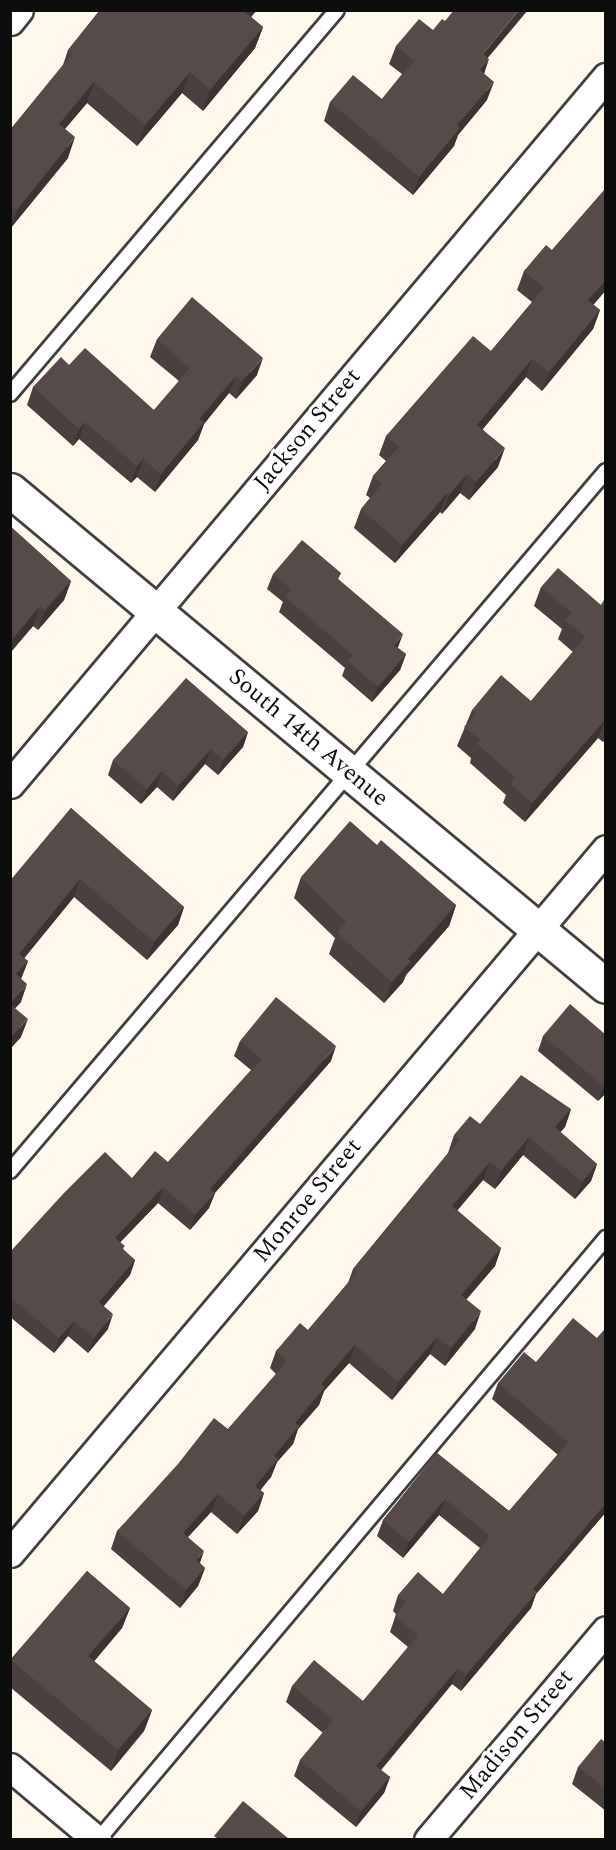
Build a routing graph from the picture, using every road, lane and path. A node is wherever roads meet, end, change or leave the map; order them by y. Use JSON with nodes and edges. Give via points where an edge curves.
{"nodes":[{"id":1,"x":19,"y":10,"type":"edge"},
{"id":2,"x":338,"y":10,"type":"edge"},
{"id":3,"x":10,"y":21,"type":"edge"},
{"id":4,"x":606,"y":77,"type":"edge"},
{"id":5,"x":10,"y":394,"type":"edge"},
{"id":6,"x":606,"y":471,"type":"edge"},
{"id":7,"x":10,"y":490,"type":"edge"},
{"id":8,"x":155,"y":612,"type":"junction"},
{"id":9,"x":349,"y":772,"type":"junction"},
{"id":10,"x":10,"y":784,"type":"edge"},
{"id":11,"x":606,"y":849,"type":"edge"},
{"id":12,"x":539,"y":929,"type":"junction"},
{"id":13,"x":606,"y":986,"type":"edge"},
{"id":14,"x":10,"y":1171,"type":"edge"},
{"id":15,"x":606,"y":1238,"type":"edge"},
{"id":16,"x":10,"y":1553,"type":"edge"},
{"id":17,"x":606,"y":1630,"type":"edge"},
{"id":18,"x":10,"y":1767,"type":"edge"},
{"id":19,"x":98,"y":1839,"type":"edge"},
{"id":20,"x":429,"y":1839,"type":"edge"}],
"edges":[{"from":1,"to":3,"type":"street"},
{"from":2,"to":5,"type":"lane"},
{"from":4,"to":8,"type":"street","name":"Jackson Street"},
{"from":6,"to":9,"type":"lane"},
{"from":7,"to":8,"type":"street","name":"South 14th Avenue"},
{"from":8,"to":9,"type":"street","name":"South 14th Avenue"},
{"from":8,"to":10,"type":"street","name":"Jackson Street"},
{"from":9,"to":12,"type":"street","name":"South 14th Avenue"},
{"from":9,"to":14,"type":"lane"},
{"from":11,"to":12,"type":"street","name":"Monroe Street"},
{"from":12,"to":13,"type":"street","name":"South 14th Avenue"},
{"from":12,"to":16,"type":"street","name":"Monroe Street"},
{"from":15,"to":19,"type":"lane"},
{"from":17,"to":20,"type":"street","name":"Madison Street"},
{"from":18,"to":19,"type":"street"}]}
